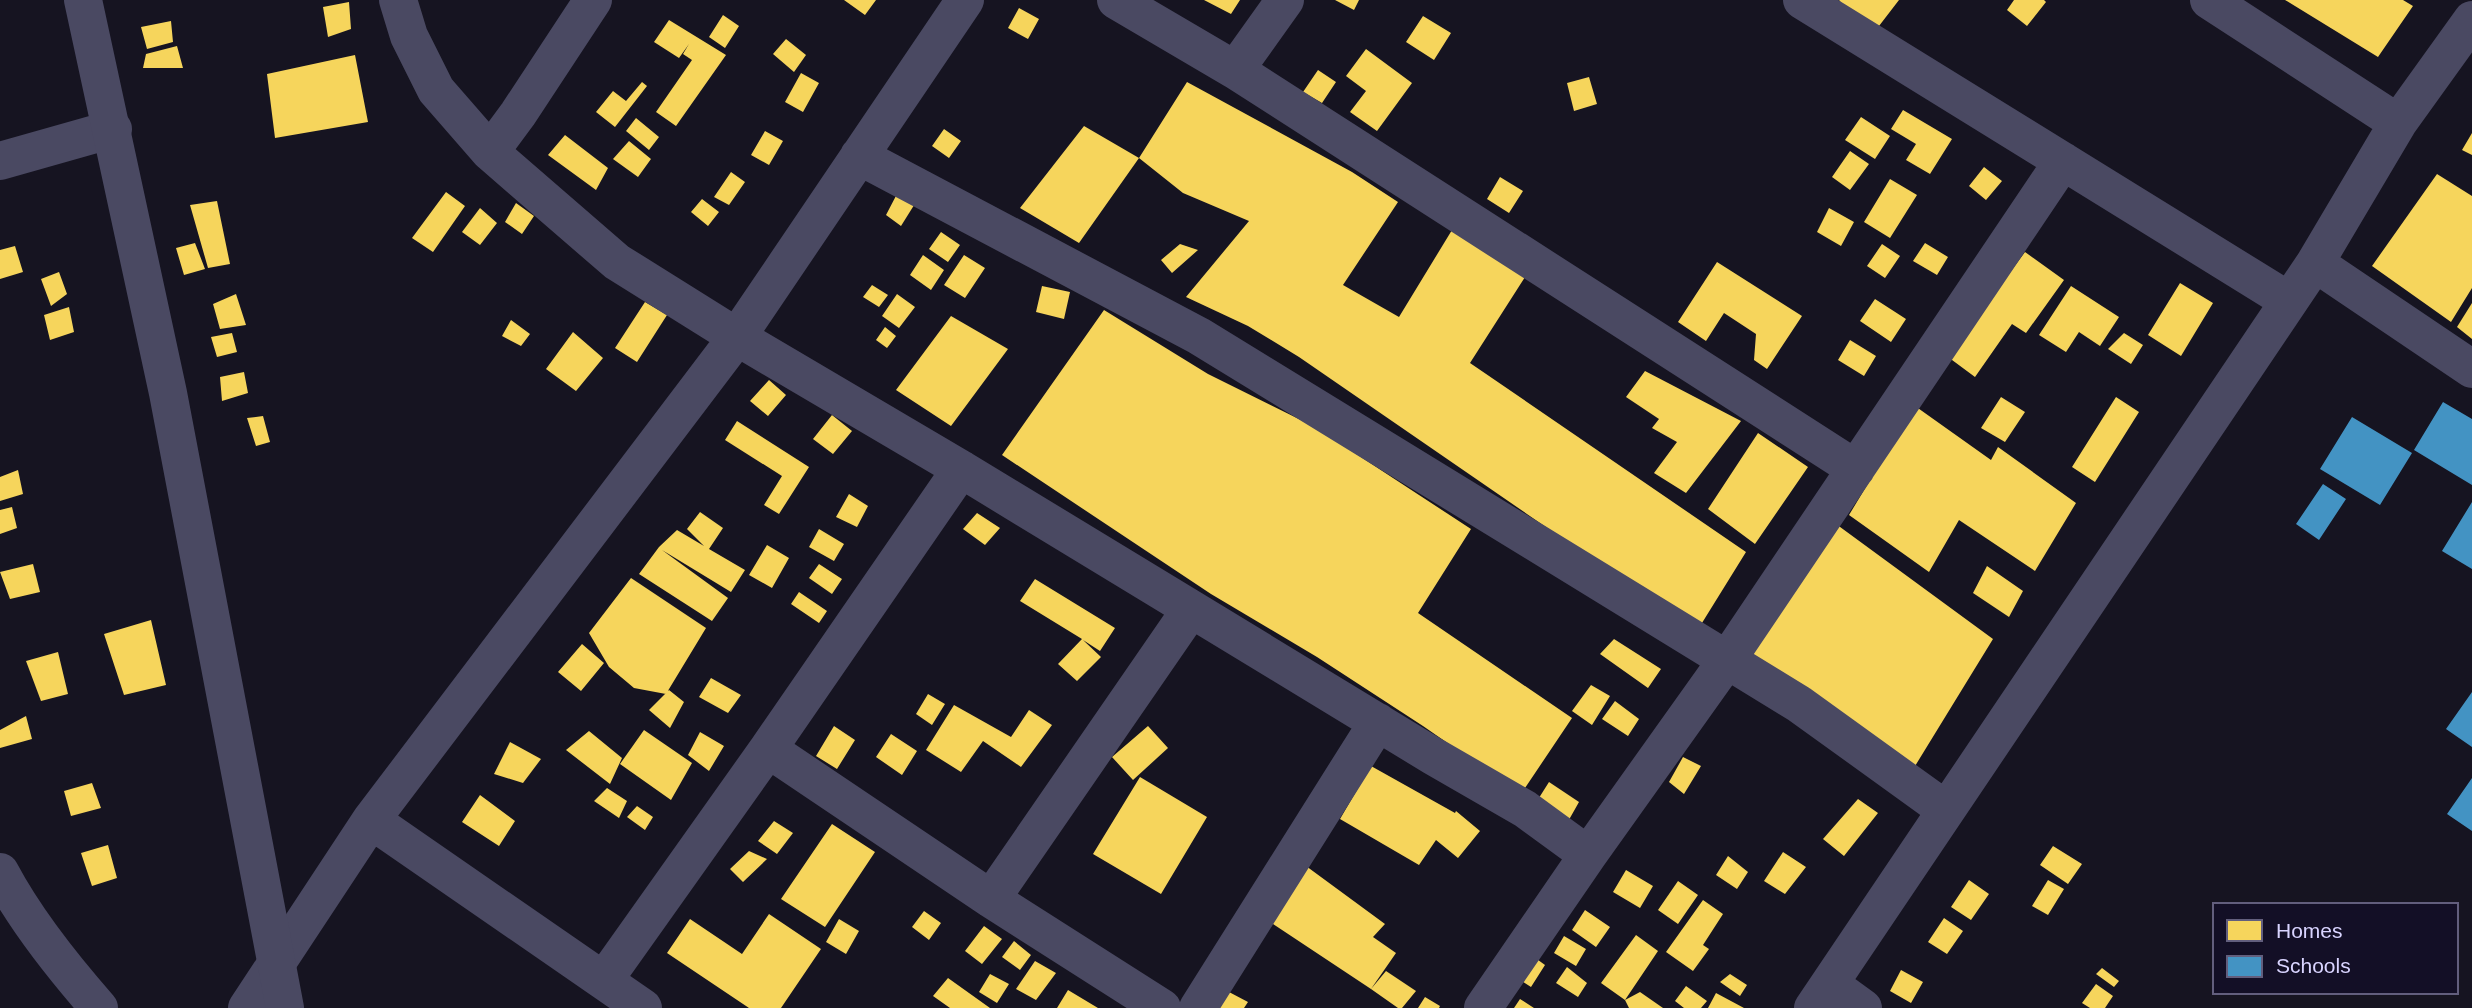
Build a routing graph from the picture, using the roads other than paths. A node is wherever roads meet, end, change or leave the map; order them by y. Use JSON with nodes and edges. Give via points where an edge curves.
{"nodes":[{"id":1,"x":83,"y":0,"type":"edge"},
{"id":2,"x":398,"y":0,"type":"edge"},
{"id":3,"x":593,"y":0,"type":"edge"},
{"id":4,"x":965,"y":0,"type":"edge"},
{"id":5,"x":1115,"y":0,"type":"edge"},
{"id":6,"x":1285,"y":0,"type":"edge"},
{"id":7,"x":1802,"y":0,"type":"edge"},
{"id":8,"x":2209,"y":0,"type":"edge"},
{"id":9,"x":2472,"y":20,"type":"edge"},
{"id":10,"x":1235,"y":71,"type":"junction"},
{"id":11,"x":2399,"y":123,"type":"junction"},
{"id":12,"x":113,"y":129,"type":"junction"},
{"id":13,"x":489,"y":152,"type":"junction"},
{"id":14,"x":859,"y":156,"type":"junction"},
{"id":15,"x":0,"y":161,"type":"edge"},
{"id":16,"x":2063,"y":161,"type":"junction"},
{"id":17,"x":2315,"y":263,"type":"junction"},
{"id":18,"x":2289,"y":301,"type":"junction"},
{"id":19,"x":737,"y":337,"type":"junction"},
{"id":20,"x":2472,"y":369,"type":"edge"},
{"id":21,"x":1856,"y":468,"type":"junction"},
{"id":22,"x":961,"y":469,"type":"junction"},
{"id":23,"x":1191,"y":609,"type":"junction"},
{"id":24,"x":1727,"y":660,"type":"junction"},
{"id":25,"x":1378,"y":722,"type":"junction"},
{"id":26,"x":768,"y":750,"type":"junction"},
{"id":27,"x":1946,"y":810,"type":"junction"},
{"id":28,"x":371,"y":820,"type":"junction"},
{"id":29,"x":1588,"y":855,"type":"junction"},
{"id":30,"x":0,"y":872,"type":"edge"},
{"id":31,"x":991,"y":899,"type":"junction"},
{"id":32,"x":9,"y":909,"type":"edge"},
{"id":33,"x":275,"y":962,"type":"junction"},
{"id":34,"x":604,"y":980,"type":"junction"},
{"id":35,"x":1822,"y":996,"type":"edge"},
{"id":36,"x":99,"y":1008,"type":"edge"},
{"id":37,"x":247,"y":1008,"type":"edge"},
{"id":38,"x":285,"y":1008,"type":"edge"},
{"id":39,"x":642,"y":1008,"type":"edge"},
{"id":40,"x":1162,"y":1008,"type":"edge"},
{"id":41,"x":1198,"y":1008,"type":"edge"},
{"id":42,"x":1483,"y":1008,"type":"edge"},
{"id":43,"x":1863,"y":1008,"type":"edge"}],
"edges":[{"from":1,"to":12,"type":"street"},
{"from":2,"to":13,"type":"street","via":[[409,36],[436,90]]},
{"from":3,"to":13,"type":"street"},
{"from":4,"to":14,"type":"street"},
{"from":5,"to":10,"type":"street"},
{"from":6,"to":10,"type":"street"},
{"from":7,"to":16,"type":"street"},
{"from":8,"to":11,"type":"street"},
{"from":9,"to":11,"type":"street"},
{"from":10,"to":21,"type":"street"},
{"from":11,"to":17,"type":"street"},
{"from":12,"to":15,"type":"street"},
{"from":12,"to":33,"type":"street","via":[[168,393]]},
{"from":13,"to":19,"type":"street","via":[[617,262]]},
{"from":14,"to":19,"type":"street"},
{"from":14,"to":24,"type":"street","via":[[1199,336]]},
{"from":16,"to":18,"type":"street"},
{"from":16,"to":21,"type":"street"},
{"from":17,"to":18,"type":"street"},
{"from":17,"to":20,"type":"street"},
{"from":18,"to":27,"type":"street"},
{"from":19,"to":22,"type":"street"},
{"from":19,"to":28,"type":"street"},
{"from":21,"to":24,"type":"street"},
{"from":22,"to":23,"type":"street"},
{"from":22,"to":26,"type":"street"},
{"from":23,"to":25,"type":"street"},
{"from":23,"to":31,"type":"street"},
{"from":24,"to":27,"type":"street","via":[[1799,704]]},
{"from":24,"to":29,"type":"street"},
{"from":25,"to":29,"type":"street","via":[[1525,809]]},
{"from":25,"to":41,"type":"street"},
{"from":26,"to":31,"type":"street"},
{"from":26,"to":34,"type":"street"},
{"from":27,"to":35,"type":"street"},
{"from":28,"to":33,"type":"street"},
{"from":28,"to":34,"type":"street"},
{"from":29,"to":42,"type":"street"},
{"from":30,"to":32,"type":"street"},
{"from":31,"to":40,"type":"street"},
{"from":32,"to":36,"type":"street"},
{"from":33,"to":37,"type":"street"},
{"from":33,"to":38,"type":"street"},
{"from":34,"to":39,"type":"street"},
{"from":35,"to":43,"type":"street"}]}
